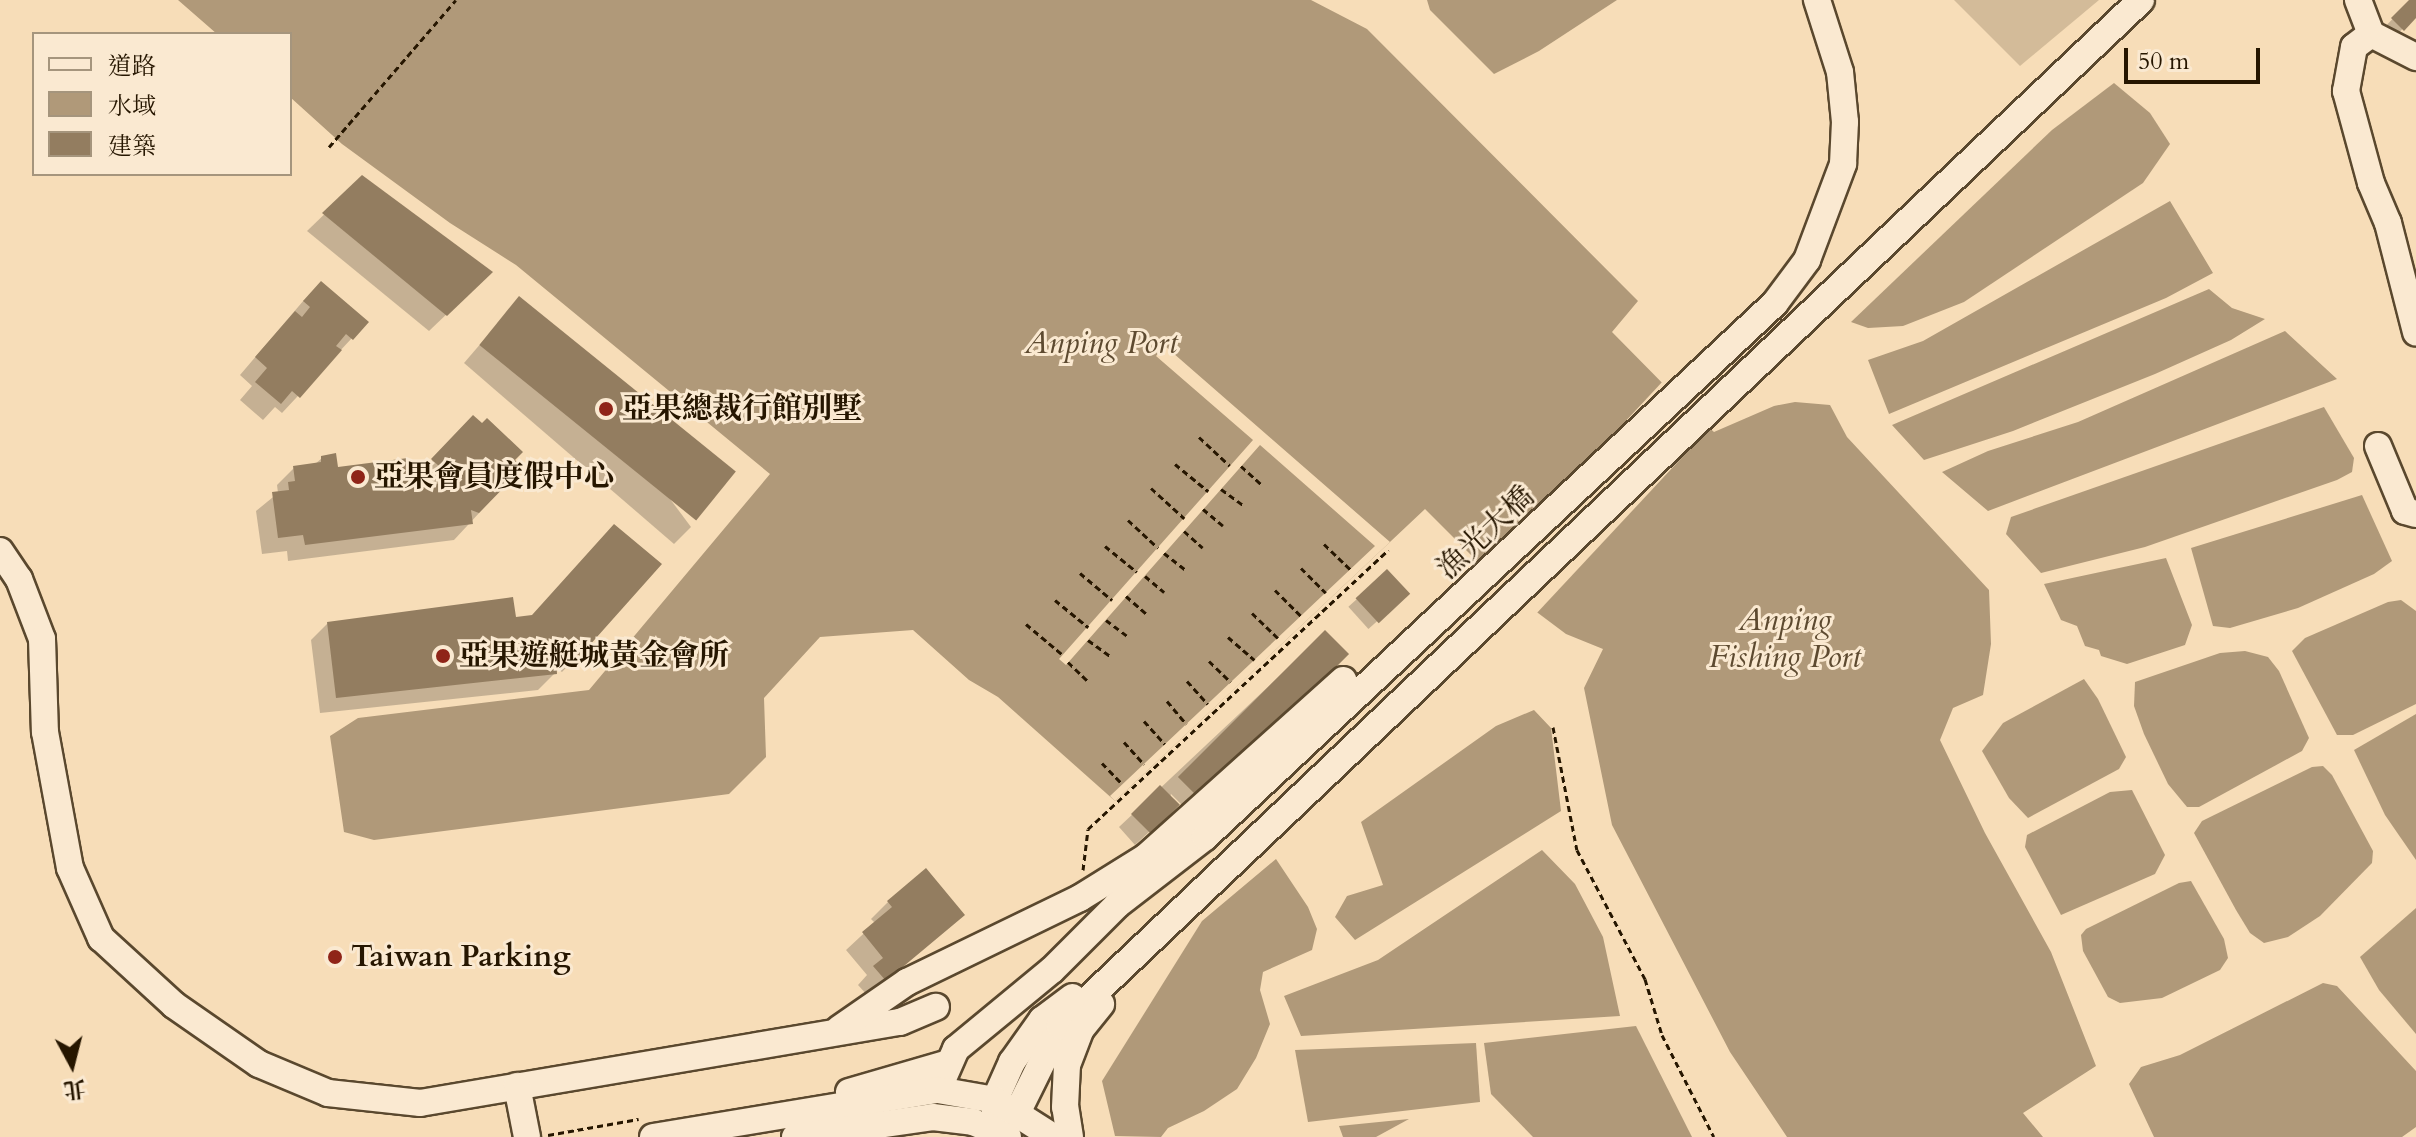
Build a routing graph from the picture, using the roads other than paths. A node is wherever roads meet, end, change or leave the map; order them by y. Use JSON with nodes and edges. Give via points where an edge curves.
{"nodes":[{"id":1,"x":1817,"y":0,"type":"edge"},
{"id":2,"x":2141,"y":0,"type":"edge"},
{"id":3,"x":2358,"y":0,"type":"edge"},
{"id":4,"x":2371,"y":34,"type":"junction"},
{"id":5,"x":2416,"y":57,"type":"edge"},
{"id":6,"x":2416,"y":332,"type":"edge"},
{"id":7,"x":2378,"y":446,"type":"dead end"},
{"id":8,"x":2416,"y":514,"type":"edge"},
{"id":9,"x":0,"y":551,"type":"edge"},
{"id":10,"x":1343,"y":680,"type":"dead end"},
{"id":11,"x":1154,"y":934,"type":"junction"},
{"id":12,"x":936,"y":1007,"type":"dead end"},
{"id":13,"x":833,"y":1033,"type":"junction"},
{"id":14,"x":949,"y":1063,"type":"junction"},
{"id":15,"x":517,"y":1086,"type":"junction"},
{"id":16,"x":938,"y":1090,"type":"junction"},
{"id":17,"x":1006,"y":1106,"type":"junction"},
{"id":18,"x":778,"y":1116,"type":"junction"},
{"id":19,"x":1002,"y":1133,"type":"edge"},
{"id":20,"x":527,"y":1137,"type":"edge"},
{"id":21,"x":653,"y":1137,"type":"edge"},
{"id":22,"x":795,"y":1137,"type":"edge"},
{"id":23,"x":1053,"y":1137,"type":"edge"},
{"id":24,"x":1070,"y":1137,"type":"edge"}],
"edges":[{"from":1,"to":14,"type":"street","name":"漁光大橋","via":[[1840,72],[1843,164],[1807,260],[1775,303],[1205,837],[1117,905],[1052,970],[956,1049]]},
{"from":2,"to":11,"type":"street"},
{"from":3,"to":4,"type":"street"},
{"from":4,"to":5,"type":"street"},
{"from":4,"to":6,"type":"street","via":[[2354,47],[2346,91]]},
{"from":7,"to":8,"type":"street","via":[[2405,511]]},
{"from":9,"to":15,"type":"street","via":[[19,579],[42,639],[45,732],[70,868],[101,938],[174,1005],[259,1064],[328,1093],[420,1103]]},
{"from":10,"to":13,"type":"street","via":[[1146,857],[1080,898],[907,982]]},
{"from":11,"to":17,"type":"street","via":[[1060,1026]]},
{"from":11,"to":24,"type":"street","via":[[1081,1029],[1067,1065]]},
{"from":12,"to":13,"type":"street","via":[[900,1022]]},
{"from":13,"to":15,"type":"street"},
{"from":14,"to":16,"type":"street","name":"漁光大橋"},
{"from":14,"to":18,"type":"street"},
{"from":15,"to":20,"type":"street"},
{"from":16,"to":17,"type":"street"},
{"from":16,"to":18,"type":"street"},
{"from":17,"to":19,"type":"street"},
{"from":17,"to":23,"type":"street"},
{"from":18,"to":21,"type":"street"},
{"from":19,"to":22,"type":"street","via":[[933,1117]]}]}
